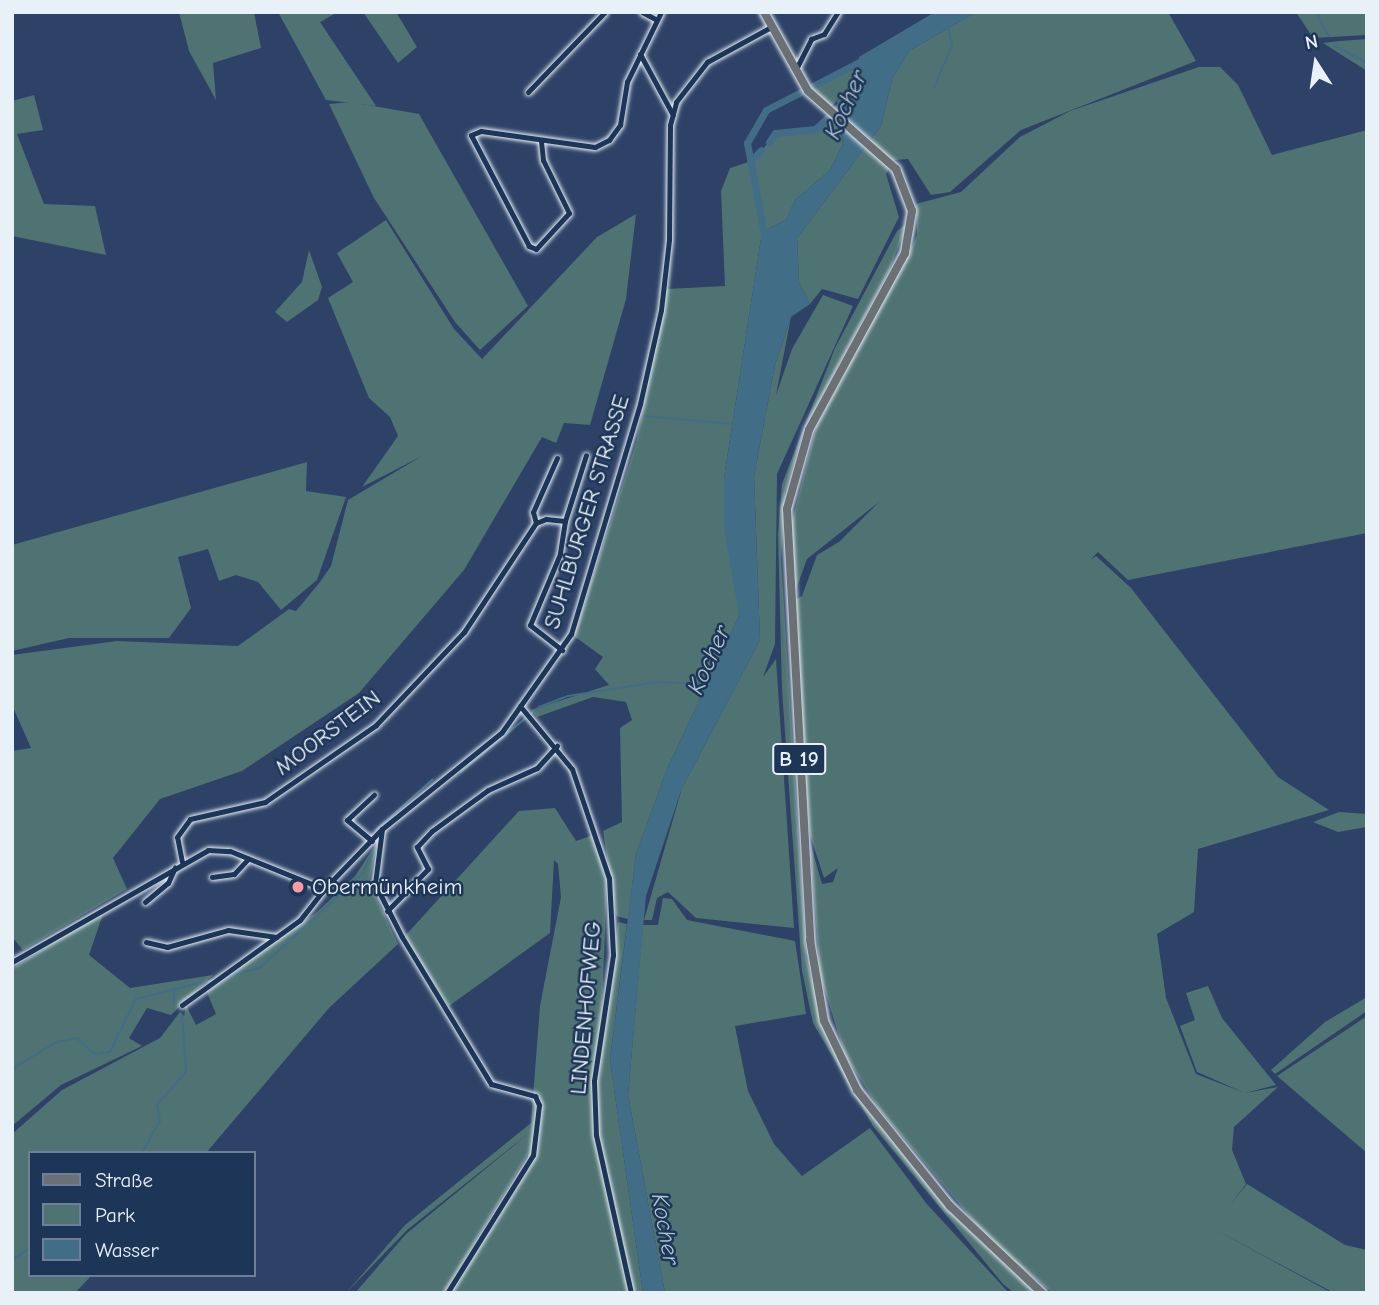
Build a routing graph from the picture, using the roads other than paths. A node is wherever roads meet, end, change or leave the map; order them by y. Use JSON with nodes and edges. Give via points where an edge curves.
{"nodes":[{"id":1,"x":605,"y":12,"type":"edge"},
{"id":2,"x":642,"y":12,"type":"edge"},
{"id":3,"x":661,"y":12,"type":"edge"},
{"id":4,"x":764,"y":12,"type":"edge"},
{"id":5,"x":838,"y":12,"type":"edge"},
{"id":6,"x":655,"y":19,"type":"junction"},
{"id":7,"x":771,"y":27,"type":"junction"},
{"id":8,"x":640,"y":54,"type":"junction"},
{"id":9,"x":795,"y":72,"type":"junction"},
{"id":10,"x":528,"y":92,"type":"dead end"},
{"id":11,"x":673,"y":115,"type":"junction"},
{"id":12,"x":541,"y":141,"type":"junction"},
{"id":13,"x":586,"y":455,"type":"dead end"},
{"id":14,"x":557,"y":458,"type":"dead end"},
{"id":15,"x":565,"y":521,"type":"junction"},
{"id":16,"x":536,"y":523,"type":"junction"},
{"id":17,"x":562,"y":650,"type":"junction"},
{"id":18,"x":520,"y":706,"type":"junction"},
{"id":19,"x":557,"y":746,"type":"junction"},
{"id":20,"x":374,"y":794,"type":"dead end"},
{"id":21,"x":382,"y":830,"type":"junction"},
{"id":22,"x":372,"y":841,"type":"junction"},
{"id":23,"x":248,"y":859,"type":"junction"},
{"id":24,"x":182,"y":862,"type":"junction"},
{"id":25,"x":175,"y":867,"type":"junction"},
{"id":26,"x":212,"y":877,"type":"dead end"},
{"id":27,"x":324,"y":889,"type":"junction"},
{"id":28,"x":145,"y":902,"type":"dead end"},
{"id":29,"x":387,"y":911,"type":"junction"},
{"id":30,"x":277,"y":937,"type":"junction"},
{"id":31,"x":146,"y":942,"type":"dead end"},
{"id":32,"x":12,"y":962,"type":"edge"},
{"id":33,"x":182,"y":1005,"type":"dead end"},
{"id":34,"x":447,"y":1293,"type":"edge"},
{"id":35,"x":631,"y":1293,"type":"edge"},
{"id":36,"x":1042,"y":1293,"type":"edge"}],
"edges":[{"from":1,"to":10,"type":"street"},
{"from":2,"to":6,"type":"street"},
{"from":3,"to":6,"type":"street"},
{"from":4,"to":7,"type":"main road","number":"B 19"},
{"from":5,"to":9,"type":"street","via":[[824,34],[811,39]]},
{"from":6,"to":8,"type":"street"},
{"from":7,"to":9,"type":"main road","number":"B 19"},
{"from":7,"to":11,"type":"street","name":"SUHLBURGER STRASSE","via":[[707,62]]},
{"from":8,"to":11,"type":"street"},
{"from":8,"to":12,"type":"street","via":[[627,82],[620,125],[610,140],[595,146]]},
{"from":9,"to":36,"type":"main road","number":"B 19","via":[[894,166],[912,211],[905,253],[809,430],[787,509],[810,940],[824,1021],[857,1090],[950,1206]]},
{"from":11,"to":17,"type":"street","name":"SUHLBURGER STRASSE","via":[[661,310],[606,527]]},
{"from":12,"to":12,"type":"street","via":[[481,131],[470,143],[529,246],[537,249],[569,213],[543,160]]},
{"from":13,"to":15,"type":"street"},
{"from":14,"to":16,"type":"street","name":"MOORSTEIN","via":[[533,512]]},
{"from":15,"to":16,"type":"street"},
{"from":15,"to":17,"type":"street","via":[[560,554],[530,625]]},
{"from":16,"to":24,"type":"street","name":"MOORSTEIN","via":[[464,632],[376,725],[265,802],[190,820],[177,837]]},
{"from":17,"to":18,"type":"street","name":"SUHLBURGER STRASSE"},
{"from":18,"to":19,"type":"street","name":"LINDENHOFWEG"},
{"from":18,"to":21,"type":"street","name":"SUHLBURGER STRASSE","via":[[502,732]]},
{"from":19,"to":29,"type":"street","via":[[537,768],[488,790],[432,831],[417,847],[428,869]]},
{"from":19,"to":35,"type":"street","name":"LINDENHOFWEG","via":[[587,804],[609,878],[613,955],[594,1082],[596,1135]]},
{"from":20,"to":22,"type":"street","via":[[347,820]]},
{"from":21,"to":22,"type":"street","name":"SUHLBURGER STRASSE"},
{"from":21,"to":29,"type":"street","via":[[375,884]]},
{"from":22,"to":27,"type":"street","name":"SUHLBURGER STRASSE"},
{"from":23,"to":24,"type":"street","via":[[216,849]]},
{"from":23,"to":26,"type":"street","via":[[234,874]]},
{"from":23,"to":27,"type":"street"},
{"from":24,"to":25,"type":"street"},
{"from":25,"to":28,"type":"street","via":[[168,883]]},
{"from":25,"to":32,"type":"street"},
{"from":27,"to":30,"type":"street","name":"SUHLBURGER STRASSE"},
{"from":29,"to":34,"type":"street","via":[[491,1084],[535,1096],[540,1114],[533,1155]]},
{"from":30,"to":31,"type":"street","via":[[228,930],[167,947]]},
{"from":30,"to":33,"type":"street","name":"SUHLBURGER STRASSE"}]}
